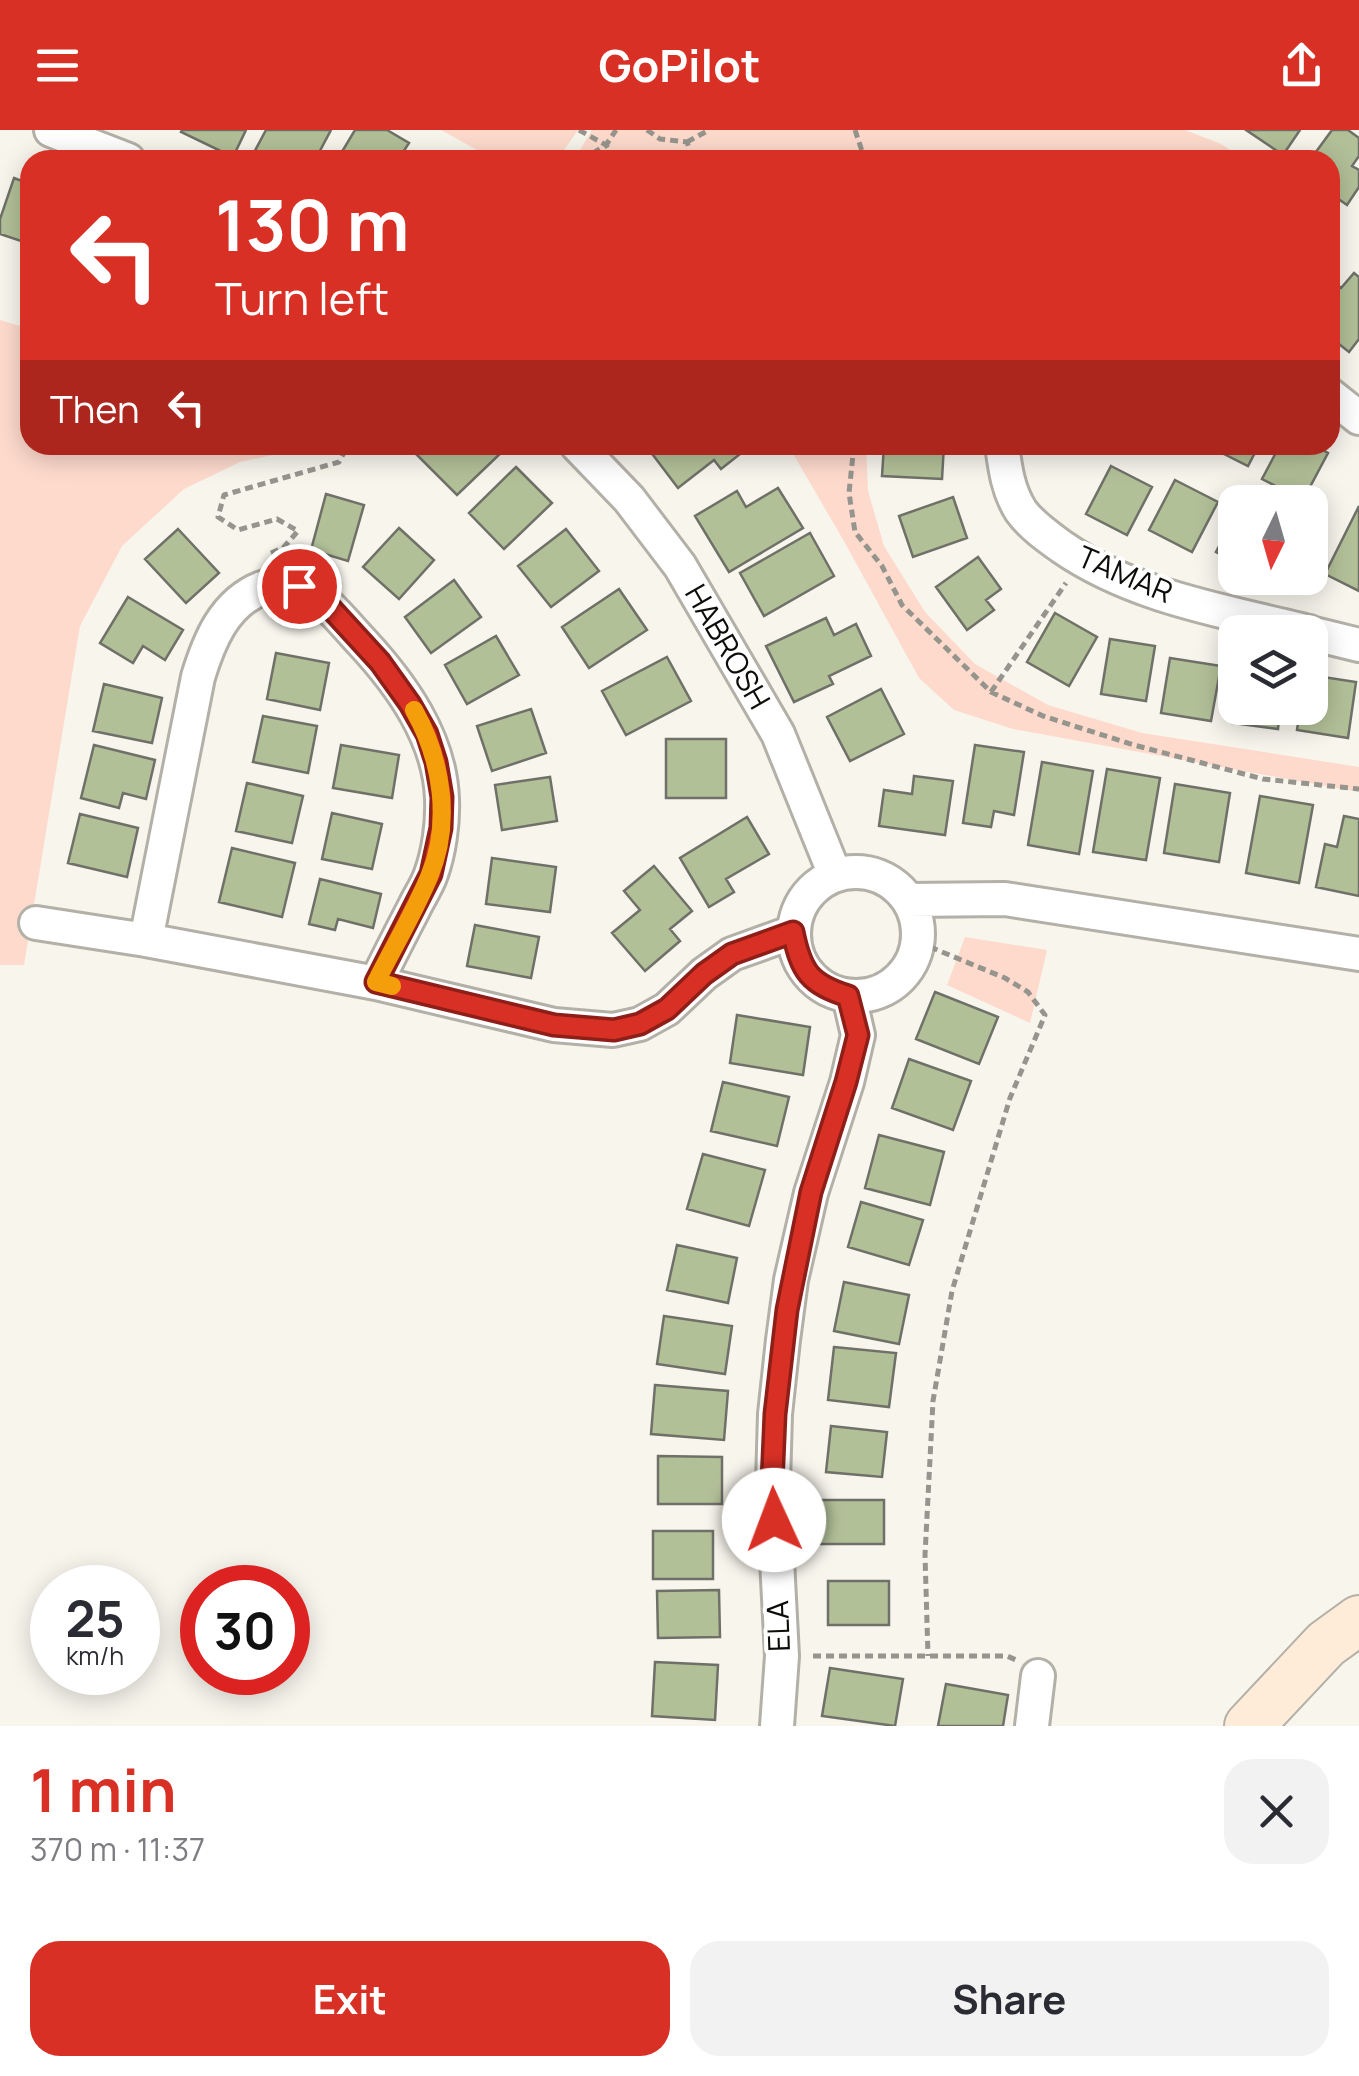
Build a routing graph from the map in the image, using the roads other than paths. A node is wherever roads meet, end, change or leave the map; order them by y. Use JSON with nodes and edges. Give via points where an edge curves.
{"nodes":[{"id":1,"x":51,"y":130,"type":"edge"},
{"id":2,"x":102,"y":150,"type":"edge"},
{"id":3,"x":586,"y":455,"type":"edge"},
{"id":4,"x":1003,"y":455,"type":"edge"},
{"id":5,"x":1241,"y":615,"type":"edge"},
{"id":6,"x":1328,"y":637,"type":"edge"},
{"id":7,"x":1359,"y":645,"type":"edge"},
{"id":8,"x":836,"y":875,"type":"junction"},
{"id":9,"x":909,"y":900,"type":"junction"},
{"id":10,"x":36,"y":923,"type":"dead end"},
{"id":11,"x":793,"y":932,"type":"junction"},
{"id":12,"x":146,"y":940,"type":"junction"},
{"id":13,"x":1359,"y":954,"type":"edge"},
{"id":14,"x":376,"y":982,"type":"junction"},
{"id":15,"x":848,"y":996,"type":"junction"},
{"id":16,"x":1359,"y":1620,"type":"edge"},
{"id":17,"x":1038,"y":1676,"type":"road end"},
{"id":18,"x":777,"y":1726,"type":"edge"},
{"id":19,"x":1032,"y":1726,"type":"edge"},
{"id":20,"x":1249,"y":1726,"type":"edge"}],
"edges":[{"from":1,"to":2,"type":"street"},
{"from":3,"to":8,"type":"street","name":"HABROSH","via":[[680,566],[778,734]]},
{"from":4,"to":5,"type":"street","name":"TAMAR","via":[[1022,512],[1082,560],[1123,581]]},
{"from":6,"to":7,"type":"street","name":"TAMAR"},
{"from":8,"to":9,"type":"street","via":[[878,876]]},
{"from":8,"to":11,"type":"street","via":[[808,892]]},
{"from":9,"to":13,"type":"street","via":[[1005,898]]},
{"from":9,"to":15,"type":"street","via":[[918,920],[912,963],[898,980],[870,995]]},
{"from":10,"to":12,"type":"street"},
{"from":11,"to":14,"type":"street","via":[[732,954],[667,1009],[614,1030],[554,1025]]},
{"from":11,"to":15,"type":"street","via":[[810,977]]},
{"from":12,"to":14,"type":"street"},
{"from":12,"to":14,"type":"street","via":[[208,644],[248,594],[274,584],[299,586],[325,602],[380,662],[427,734],[436,762],[441,828],[431,874]]},
{"from":15,"to":18,"type":"street","name":"ELA","via":[[858,1035],[791,1280],[775,1414],[782,1656]]},
{"from":16,"to":20,"type":"street","via":[[1326,1644]]},
{"from":17,"to":19,"type":"street"}]}
